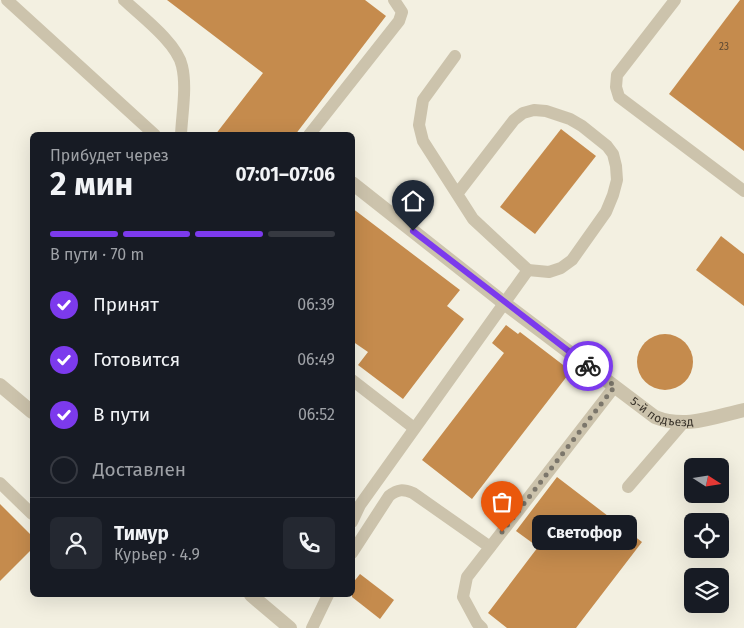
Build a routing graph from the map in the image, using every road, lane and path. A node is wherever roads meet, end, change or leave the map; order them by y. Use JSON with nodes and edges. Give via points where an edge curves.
{"nodes":[{"id":1,"x":8,"y":0,"type":"edge"},
{"id":2,"x":124,"y":0,"type":"edge"},
{"id":3,"x":394,"y":0,"type":"edge"},
{"id":4,"x":675,"y":0,"type":"edge"},
{"id":5,"x":455,"y":56,"type":"dead end"},
{"id":6,"x":152,"y":132,"type":"edge"},
{"id":7,"x":181,"y":132,"type":"edge"},
{"id":8,"x":311,"y":132,"type":"edge"},
{"id":9,"x":355,"y":185,"type":"edge"},
{"id":10,"x":744,"y":191,"type":"edge"},
{"id":11,"x":457,"y":194,"type":"junction"},
{"id":12,"x":528,"y":270,"type":"junction"},
{"id":13,"x":504,"y":303,"type":"junction"},
{"id":14,"x":355,"y":382,"type":"edge"},
{"id":15,"x":0,"y":385,"type":"edge"},
{"id":16,"x":615,"y":386,"type":"junction"},
{"id":17,"x":30,"y":410,"type":"edge"},
{"id":18,"x":744,"y":410,"type":"edge"},
{"id":19,"x":683,"y":424,"type":"junction"},
{"id":20,"x":414,"y":428,"type":"junction"},
{"id":21,"x":0,"y":483,"type":"edge"},
{"id":22,"x":628,"y":487,"type":"dead end"},
{"id":23,"x":30,"y":512,"type":"edge"},
{"id":24,"x":355,"y":516,"type":"edge"},
{"id":25,"x":490,"y":547,"type":"junction"},
{"id":26,"x":355,"y":548,"type":"edge"},
{"id":27,"x":253,"y":597,"type":"edge"},
{"id":28,"x":327,"y":597,"type":"edge"},
{"id":29,"x":290,"y":628,"type":"edge"},
{"id":30,"x":312,"y":628,"type":"edge"},
{"id":31,"x":482,"y":628,"type":"edge"}],
"edges":[{"from":1,"to":6,"type":"lane"},
{"from":2,"to":7,"type":"lane","via":[[169,43],[182,64]]},
{"from":3,"to":8,"type":"lane","via":[[402,12],[400,21]]},
{"from":4,"to":10,"type":"lane","via":[[617,76],[616,88],[620,97]]},
{"from":5,"to":11,"type":"lane","via":[[423,100],[419,125],[423,141]]},
{"from":9,"to":13,"type":"street","name":"5-й подъезд"},
{"from":11,"to":12,"type":"lane","via":[[473,219]]},
{"from":11,"to":12,"type":"lane","via":[[514,120],[523,113],[546,111],[570,119],[607,146],[613,154],[616,180],[606,212],[572,260],[549,272]]},
{"from":12,"to":13,"type":"lane"},
{"from":13,"to":16,"type":"street","name":"5-й подъезд"},
{"from":13,"to":20,"type":"lane"},
{"from":14,"to":20,"type":"lane"},
{"from":15,"to":17,"type":"street"},
{"from":16,"to":19,"type":"street","name":"5-й подъезд","via":[[655,418],[671,424]]},
{"from":16,"to":25,"type":"lane"},
{"from":18,"to":19,"type":"street","name":"5-й подъезд"},
{"from":19,"to":22,"type":"lane"},
{"from":20,"to":24,"type":"lane"},
{"from":21,"to":23,"type":"lane"},
{"from":25,"to":26,"type":"lane","via":[[404,489],[389,496]]},
{"from":25,"to":31,"type":"lane","via":[[464,585],[466,606]]},
{"from":27,"to":29,"type":"street"},
{"from":28,"to":30,"type":"lane"}]}
